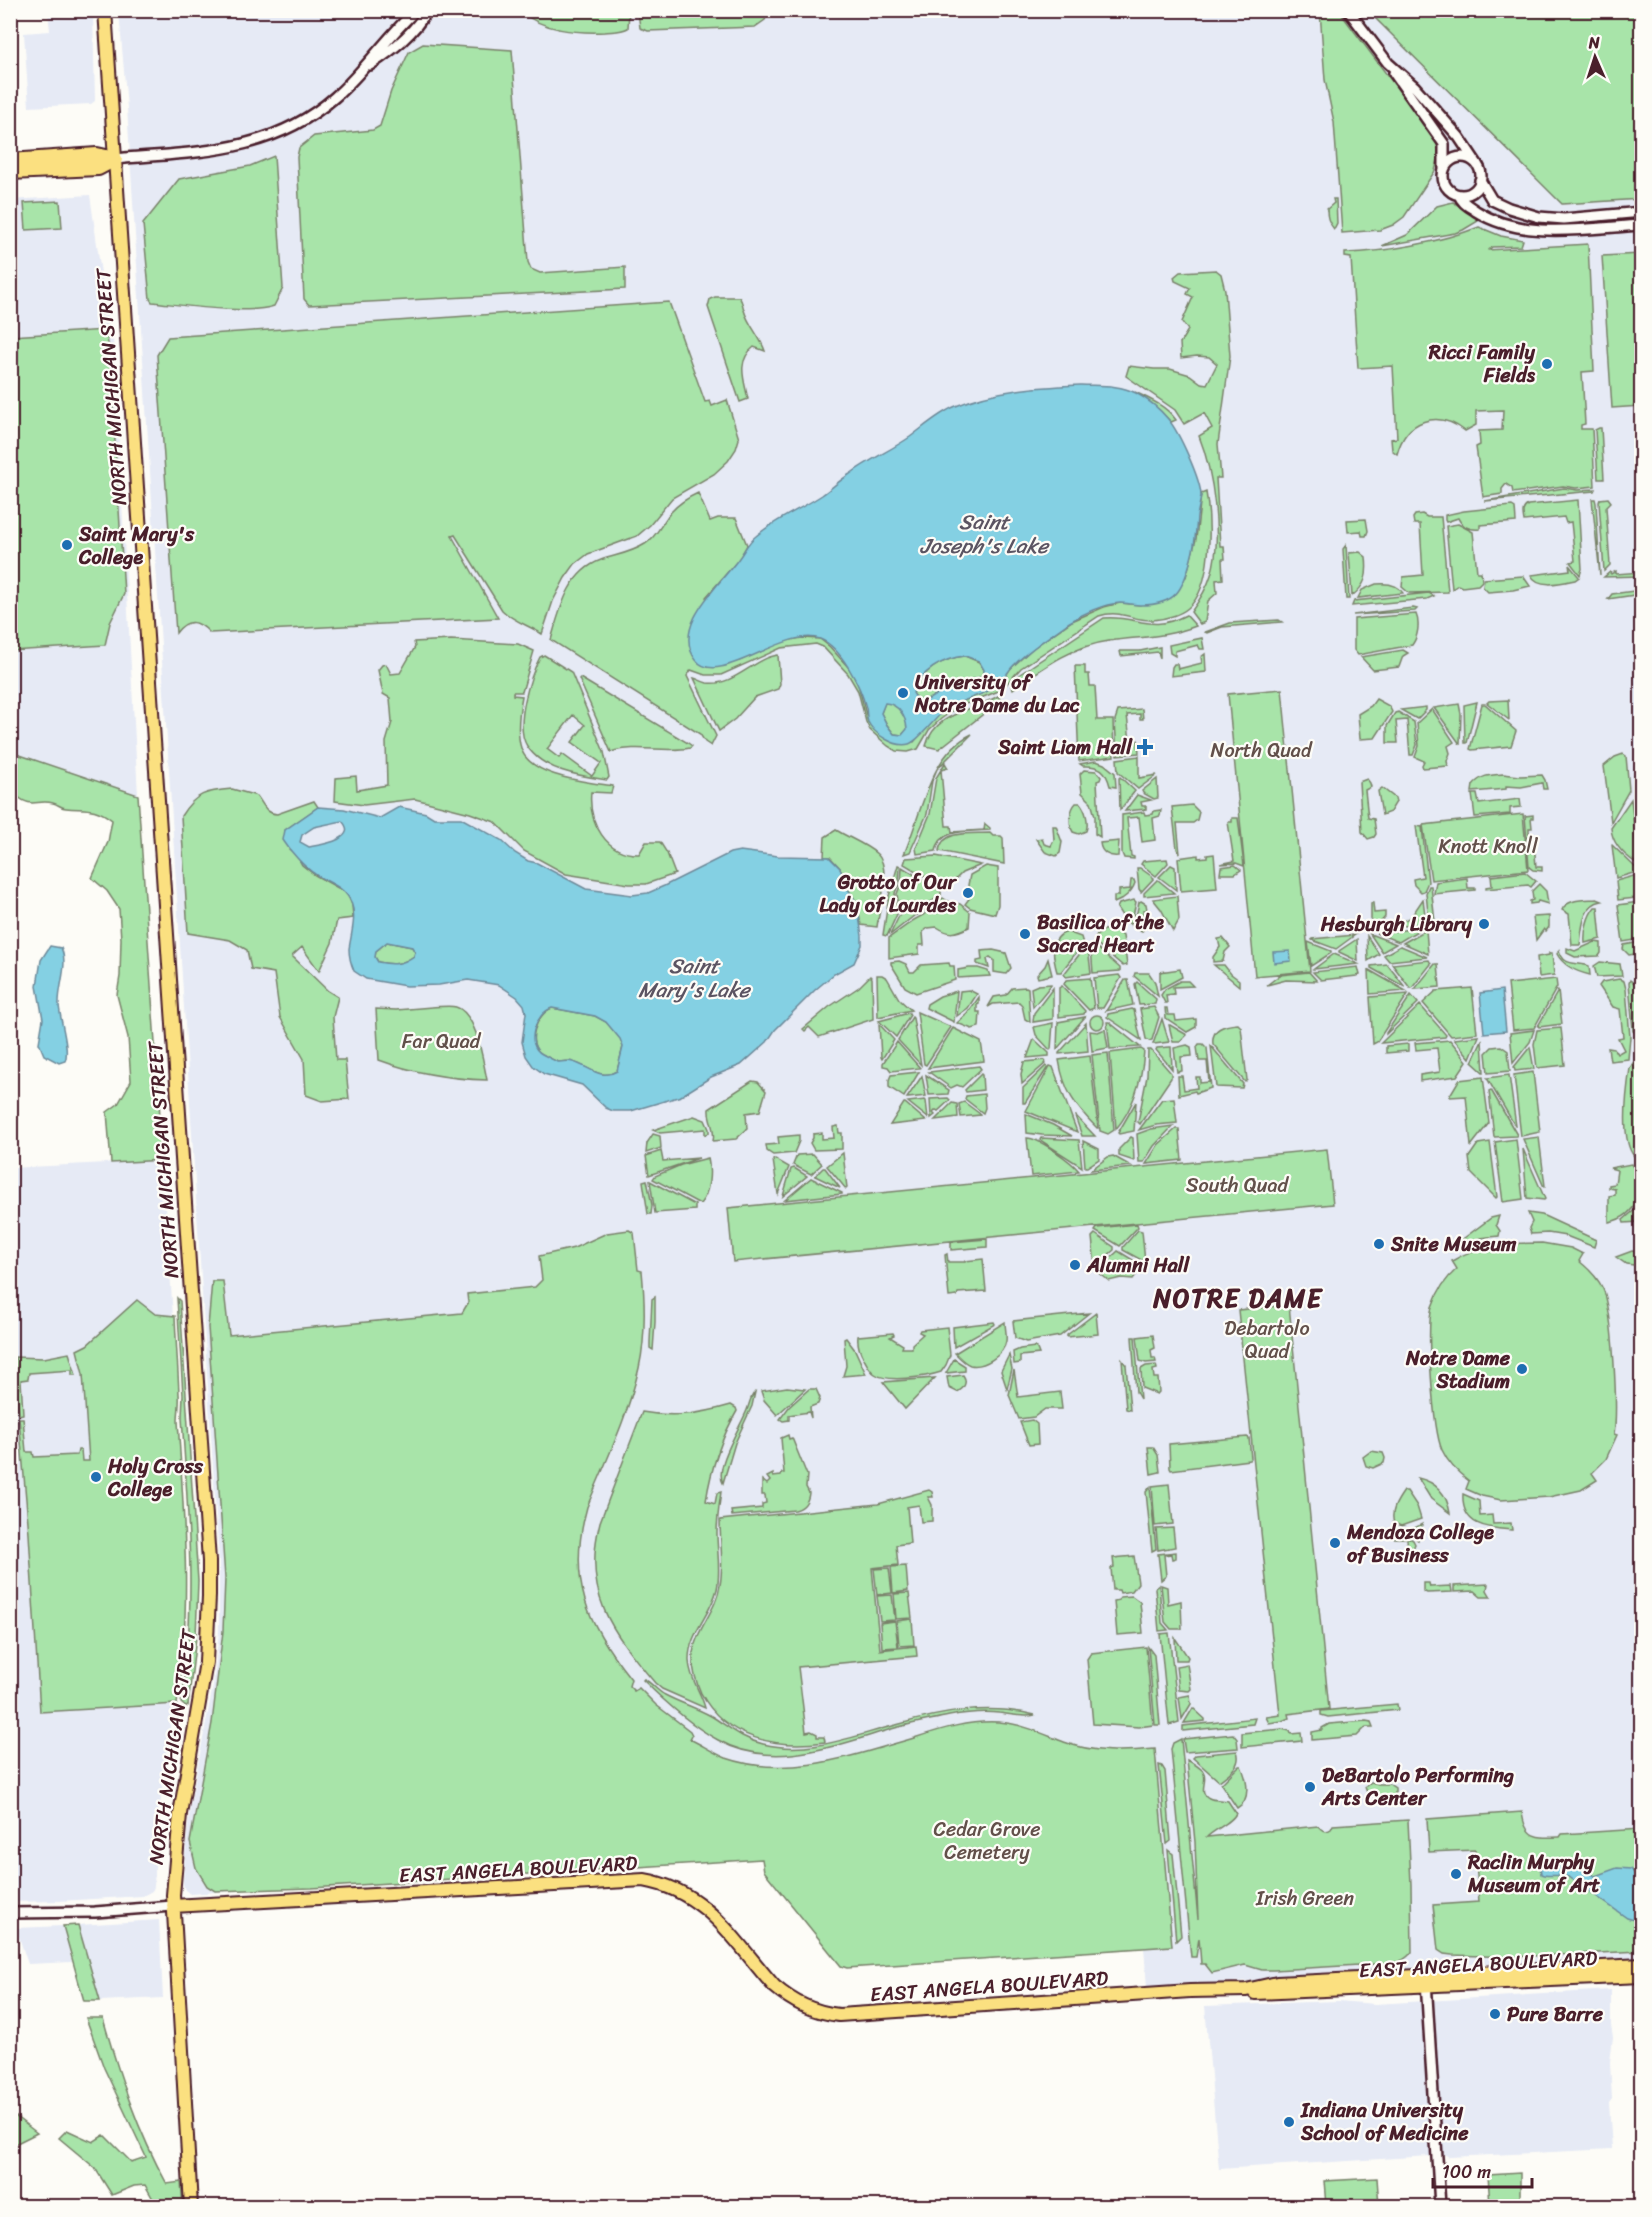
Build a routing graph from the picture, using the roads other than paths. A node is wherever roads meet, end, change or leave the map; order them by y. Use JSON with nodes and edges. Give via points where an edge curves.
{"nodes":[{"id":1,"x":105,"y":10,"type":"edge"},
{"id":2,"x":416,"y":10,"type":"edge"},
{"id":3,"x":428,"y":10,"type":"edge"},
{"id":4,"x":1348,"y":10,"type":"edge"},
{"id":5,"x":1388,"y":63,"type":"junction"},
{"id":6,"x":366,"y":68,"type":"junction"},
{"id":7,"x":115,"y":159,"type":"junction"},
{"id":8,"x":10,"y":160,"type":"edge"},
{"id":9,"x":1476,"y":164,"type":"junction"},
{"id":10,"x":1444,"y":169,"type":"junction"},
{"id":11,"x":10,"y":172,"type":"edge"},
{"id":12,"x":1480,"y":180,"type":"junction"},
{"id":13,"x":1459,"y":195,"type":"junction"},
{"id":14,"x":1641,"y":212,"type":"edge"},
{"id":15,"x":1641,"y":225,"type":"edge"},
{"id":16,"x":173,"y":1906,"type":"junction"},
{"id":17,"x":10,"y":1912,"type":"edge"},
{"id":18,"x":1641,"y":1965,"type":"edge"},
{"id":19,"x":1641,"y":1976,"type":"edge"},
{"id":20,"x":1426,"y":1981,"type":"junction"},
{"id":21,"x":191,"y":2206,"type":"edge"},
{"id":22,"x":1440,"y":2206,"type":"edge"}],
"edges":[{"from":1,"to":7,"type":"main road","name":"NORTH MICHIGAN STREET"},
{"from":2,"to":6,"type":"street","via":[[379,48]]},
{"from":3,"to":6,"type":"street","via":[[386,55]]},
{"from":4,"to":5,"type":"street"},
{"from":5,"to":9,"type":"street","via":[[1460,137]]},
{"from":5,"to":10,"type":"street","via":[[1444,144]]},
{"from":6,"to":7,"type":"street","via":[[316,112],[272,136],[234,148]]},
{"from":7,"to":8,"type":"highway","via":[[97,155]]},
{"from":7,"to":11,"type":"highway","via":[[98,168]]},
{"from":7,"to":16,"type":"main road","name":"NORTH MICHIGAN STREET","via":[[209,1562],[206,1662],[176,1836]]},
{"from":9,"to":10,"type":"street","via":[[1459,157]]},
{"from":9,"to":12,"type":"street"},
{"from":10,"to":13,"type":"street","via":[[1444,183]]},
{"from":12,"to":13,"type":"street","via":[[1475,190]]},
{"from":12,"to":14,"type":"street","via":[[1492,200],[1539,217],[1564,219]]},
{"from":13,"to":15,"type":"street","via":[[1483,215],[1512,225],[1559,229]]},
{"from":16,"to":17,"type":"street","via":[[95,1912]]},
{"from":16,"to":20,"type":"main road","name":"EAST ANGELA BOULEVARD","via":[[644,1880],[679,1890],[700,1903],[782,1992],[807,2008],[850,2016],[1246,1990],[1277,1983]]},
{"from":16,"to":21,"type":"main road","name":"NORTH MICHIGAN STREET"},
{"from":18,"to":20,"type":"main road","name":"EAST ANGELA BOULEVARD"},
{"from":19,"to":20,"type":"main road","name":"EAST ANGELA BOULEVARD"},
{"from":20,"to":22,"type":"street"}]}
